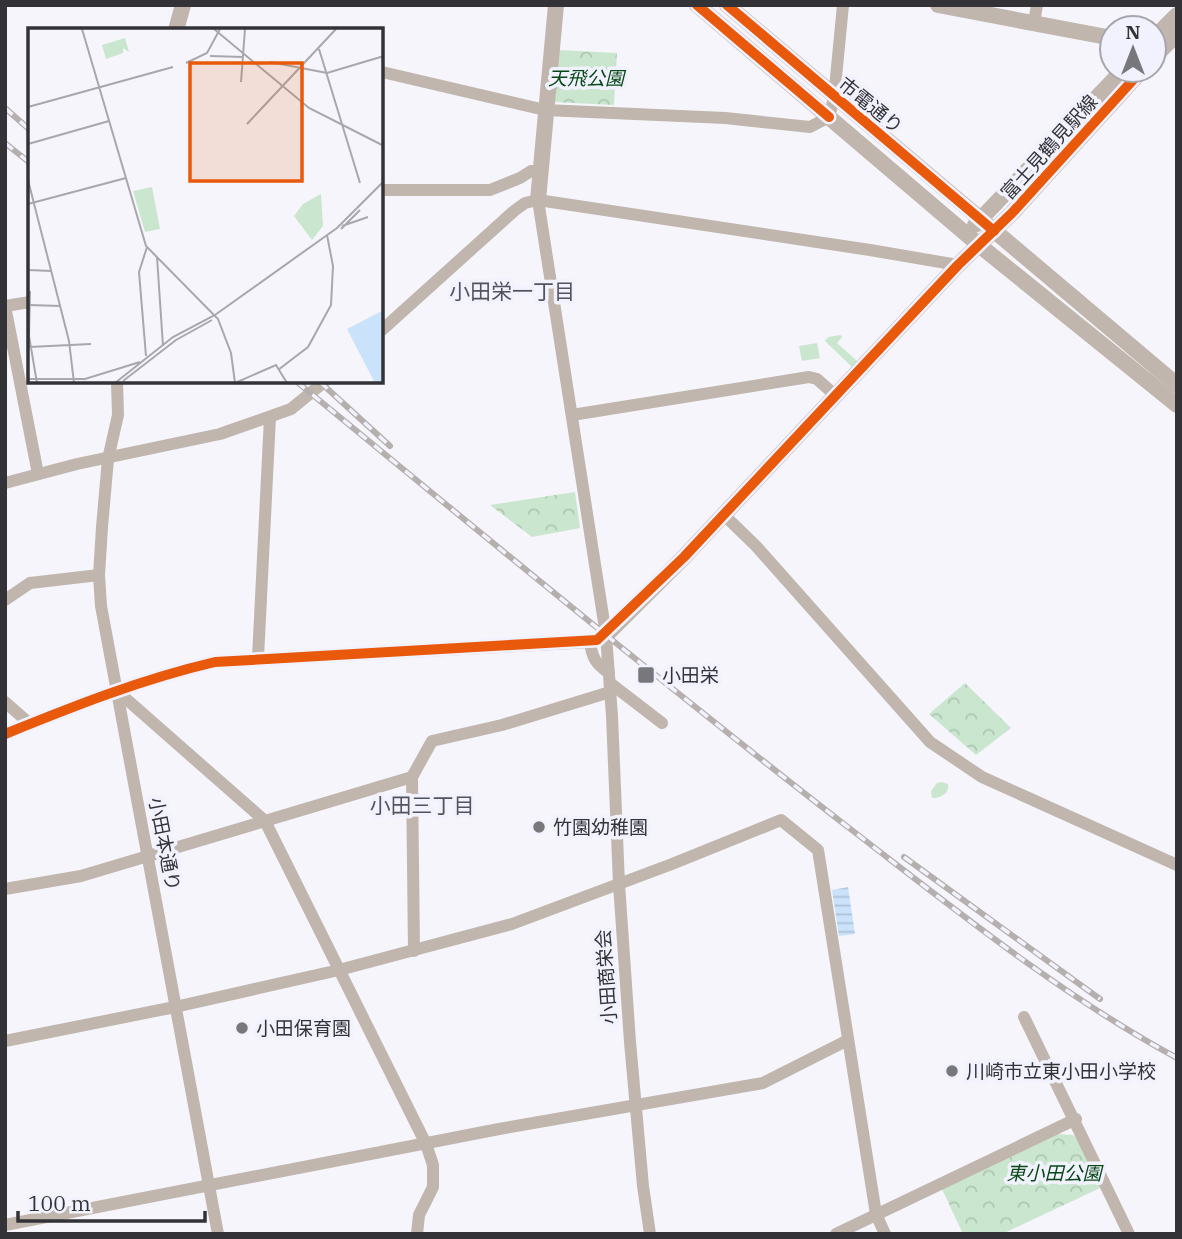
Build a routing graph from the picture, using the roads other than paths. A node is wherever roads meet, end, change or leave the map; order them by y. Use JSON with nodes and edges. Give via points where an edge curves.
{"nodes":[{"id":1,"x":183,"y":5,"type":"edge"},
{"id":2,"x":556,"y":5,"type":"edge"},
{"id":3,"x":697,"y":5,"type":"edge"},
{"id":4,"x":727,"y":5,"type":"edge"},
{"id":5,"x":843,"y":5,"type":"edge"},
{"id":6,"x":938,"y":5,"type":"edge"},
{"id":7,"x":1037,"y":5,"type":"edge"},
{"id":8,"x":1177,"y":15,"type":"edge"},
{"id":9,"x":1034,"y":23,"type":"junction"},
{"id":10,"x":177,"y":28,"type":"edge"},
{"id":11,"x":1168,"y":32,"type":"edge"},
{"id":12,"x":1098,"y":35,"type":"edge"},
{"id":13,"x":383,"y":72,"type":"edge"},
{"id":14,"x":1110,"y":84,"type":"edge"},
{"id":15,"x":1129,"y":84,"type":"edge"},
{"id":16,"x":834,"y":97,"type":"junction"},
{"id":17,"x":545,"y":110,"type":"junction"},
{"id":18,"x":829,"y":117,"type":"junction"},
{"id":19,"x":539,"y":171,"type":"junction"},
{"id":20,"x":383,"y":190,"type":"edge"},
{"id":21,"x":538,"y":200,"type":"junction"},
{"id":22,"x":981,"y":219,"type":"junction"},
{"id":23,"x":994,"y":231,"type":"junction"},
{"id":24,"x":966,"y":234,"type":"junction"},
{"id":25,"x":979,"y":245,"type":"junction"},
{"id":26,"x":958,"y":265,"type":"junction"},
{"id":27,"x":28,"y":302,"type":"edge"},
{"id":28,"x":5,"y":306,"type":"edge"},
{"id":29,"x":383,"y":329,"type":"edge"},
{"id":30,"x":117,"y":383,"type":"edge"},
{"id":31,"x":323,"y":383,"type":"edge"},
{"id":32,"x":1177,"y":385,"type":"edge"},
{"id":33,"x":836,"y":396,"type":"junction"},
{"id":34,"x":1177,"y":405,"type":"edge"},
{"id":35,"x":572,"y":415,"type":"junction"},
{"id":36,"x":270,"y":417,"type":"junction"},
{"id":37,"x":108,"y":459,"type":"junction"},
{"id":38,"x":38,"y":474,"type":"junction"},
{"id":39,"x":5,"y":483,"type":"edge"},
{"id":40,"x":724,"y":515,"type":"junction"},
{"id":41,"x":99,"y":575,"type":"junction"},
{"id":42,"x":5,"y":600,"type":"edge"},
{"id":43,"x":606,"y":635,"type":"junction"},
{"id":44,"x":590,"y":642,"type":"junction"},
{"id":45,"x":258,"y":658,"type":"junction"},
{"id":46,"x":609,"y":683,"type":"junction"},
{"id":47,"x":116,"y":690,"type":"junction"},
{"id":48,"x":5,"y":702,"type":"edge"},
{"id":49,"x":662,"y":723,"type":"dead end"},
{"id":50,"x":30,"y":724,"type":"junction"},
{"id":51,"x":5,"y":734,"type":"edge"},
{"id":52,"x":412,"y":777,"type":"junction"},
{"id":53,"x":265,"y":821,"type":"junction"},
{"id":54,"x":149,"y":857,"type":"junction"},
{"id":55,"x":1177,"y":865,"type":"edge"},
{"id":56,"x":619,"y":884,"type":"junction"},
{"id":57,"x":5,"y":889,"type":"edge"},
{"id":58,"x":414,"y":951,"type":"junction"},
{"id":59,"x":339,"y":970,"type":"junction"},
{"id":60,"x":175,"y":1007,"type":"junction"},
{"id":61,"x":1024,"y":1017,"type":"dead end"},
{"id":62,"x":848,"y":1040,"type":"junction"},
{"id":63,"x":5,"y":1041,"type":"edge"},
{"id":64,"x":636,"y":1104,"type":"junction"},
{"id":65,"x":1076,"y":1119,"type":"junction"},
{"id":66,"x":426,"y":1144,"type":"junction"},
{"id":67,"x":208,"y":1184,"type":"junction"},
{"id":68,"x":876,"y":1214,"type":"junction"},
{"id":69,"x":5,"y":1225,"type":"edge"},
{"id":70,"x":218,"y":1234,"type":"edge"},
{"id":71,"x":418,"y":1234,"type":"edge"},
{"id":72,"x":650,"y":1234,"type":"edge"},
{"id":73,"x":836,"y":1234,"type":"edge"},
{"id":74,"x":885,"y":1234,"type":"edge"},
{"id":75,"x":1129,"y":1234,"type":"edge"}],
"edges":[{"from":1,"to":10,"type":"street"},
{"from":2,"to":17,"type":"street"},
{"from":3,"to":18,"type":"street","name":"市電通り"},
{"from":4,"to":16,"type":"street","name":"市電通り"},
{"from":5,"to":16,"type":"street"},
{"from":6,"to":9,"type":"street"},
{"from":7,"to":9,"type":"street"},
{"from":8,"to":11,"type":"street"},
{"from":9,"to":12,"type":"street"},
{"from":13,"to":17,"type":"street"},
{"from":14,"to":22,"type":"street","name":"富士見鶴見駅線"},
{"from":15,"to":23,"type":"street","name":"富士見鶴見駅線"},
{"from":16,"to":18,"type":"street"},
{"from":16,"to":22,"type":"street","name":"市電通り"},
{"from":17,"to":18,"type":"street","via":[[725,117],[810,127]]},
{"from":17,"to":19,"type":"street"},
{"from":18,"to":24,"type":"street","name":"市電通り"},
{"from":19,"to":20,"type":"street","via":[[490,190]]},
{"from":19,"to":21,"type":"street"},
{"from":21,"to":26,"type":"street"},
{"from":21,"to":29,"type":"street","via":[[514,211]]},
{"from":21,"to":35,"type":"street","name":"小田商栄会"},
{"from":22,"to":23,"type":"street","name":"市電通り"},
{"from":22,"to":24,"type":"street","name":"富士見鶴見駅線"},
{"from":23,"to":25,"type":"street","name":"富士見鶴見駅線"},
{"from":23,"to":32,"type":"street","name":"市電通り"},
{"from":24,"to":25,"type":"street","name":"市電通り"},
{"from":25,"to":26,"type":"street","name":"富士見鶴見駅線"},
{"from":25,"to":34,"type":"street","name":"市電通り"},
{"from":26,"to":33,"type":"street","name":"富士見鶴見駅線"},
{"from":27,"to":28,"type":"street"},
{"from":28,"to":38,"type":"street"},
{"from":30,"to":37,"type":"street","name":"小田本通り","via":[[118,415]]},
{"from":31,"to":36,"type":"street","via":[[291,409]]},
{"from":33,"to":35,"type":"street","via":[[809,377]]},
{"from":33,"to":40,"type":"street","name":"富士見鶴見駅線"},
{"from":35,"to":43,"type":"street","name":"小田商栄会"},
{"from":36,"to":37,"type":"street","via":[[220,434]]},
{"from":36,"to":45,"type":"street"},
{"from":37,"to":38,"type":"street"},
{"from":37,"to":41,"type":"street","name":"小田本通り"},
{"from":38,"to":39,"type":"street"},
{"from":40,"to":43,"type":"street","name":"富士見鶴見駅線"},
{"from":40,"to":55,"type":"street","via":[[930,742],[982,777]]},
{"from":41,"to":42,"type":"street","via":[[30,583]]},
{"from":41,"to":47,"type":"street","name":"小田本通り"},
{"from":43,"to":44,"type":"street"},
{"from":43,"to":46,"type":"street","name":"小田商栄会"},
{"from":44,"to":45,"type":"street"},
{"from":44,"to":46,"type":"street","via":[[592,656]]},
{"from":45,"to":47,"type":"street","via":[[215,662]]},
{"from":46,"to":49,"type":"street"},
{"from":46,"to":52,"type":"street","via":[[502,725],[432,741]]},
{"from":46,"to":56,"type":"street","name":"小田商栄会"},
{"from":47,"to":50,"type":"street"},
{"from":47,"to":53,"type":"street"},
{"from":47,"to":54,"type":"street","name":"小田本通り"},
{"from":48,"to":50,"type":"street"},
{"from":50,"to":51,"type":"street"},
{"from":52,"to":53,"type":"street"},
{"from":52,"to":58,"type":"street"},
{"from":53,"to":54,"type":"street"},
{"from":53,"to":59,"type":"street"},
{"from":54,"to":57,"type":"street","via":[[81,876]]},
{"from":54,"to":60,"type":"street","name":"小田本通り"},
{"from":56,"to":58,"type":"street","via":[[514,923]]},
{"from":56,"to":62,"type":"street","via":[[781,820],[818,850]]},
{"from":56,"to":64,"type":"street","name":"小田商栄会"},
{"from":58,"to":59,"type":"street"},
{"from":59,"to":60,"type":"street"},
{"from":59,"to":66,"type":"street"},
{"from":60,"to":63,"type":"street"},
{"from":60,"to":67,"type":"street","name":"小田本通り"},
{"from":61,"to":65,"type":"street"},
{"from":62,"to":64,"type":"street","via":[[763,1083]]},
{"from":62,"to":68,"type":"street"},
{"from":64,"to":66,"type":"street"},
{"from":64,"to":72,"type":"street","name":"小田商栄会"},
{"from":65,"to":68,"type":"street"},
{"from":65,"to":75,"type":"street"},
{"from":66,"to":67,"type":"street"},
{"from":66,"to":71,"type":"street","via":[[433,1165],[433,1187],[419,1215]]},
{"from":67,"to":69,"type":"street"},
{"from":67,"to":70,"type":"street","name":"小田本通り"},
{"from":68,"to":73,"type":"street"},
{"from":68,"to":74,"type":"street"}]}
